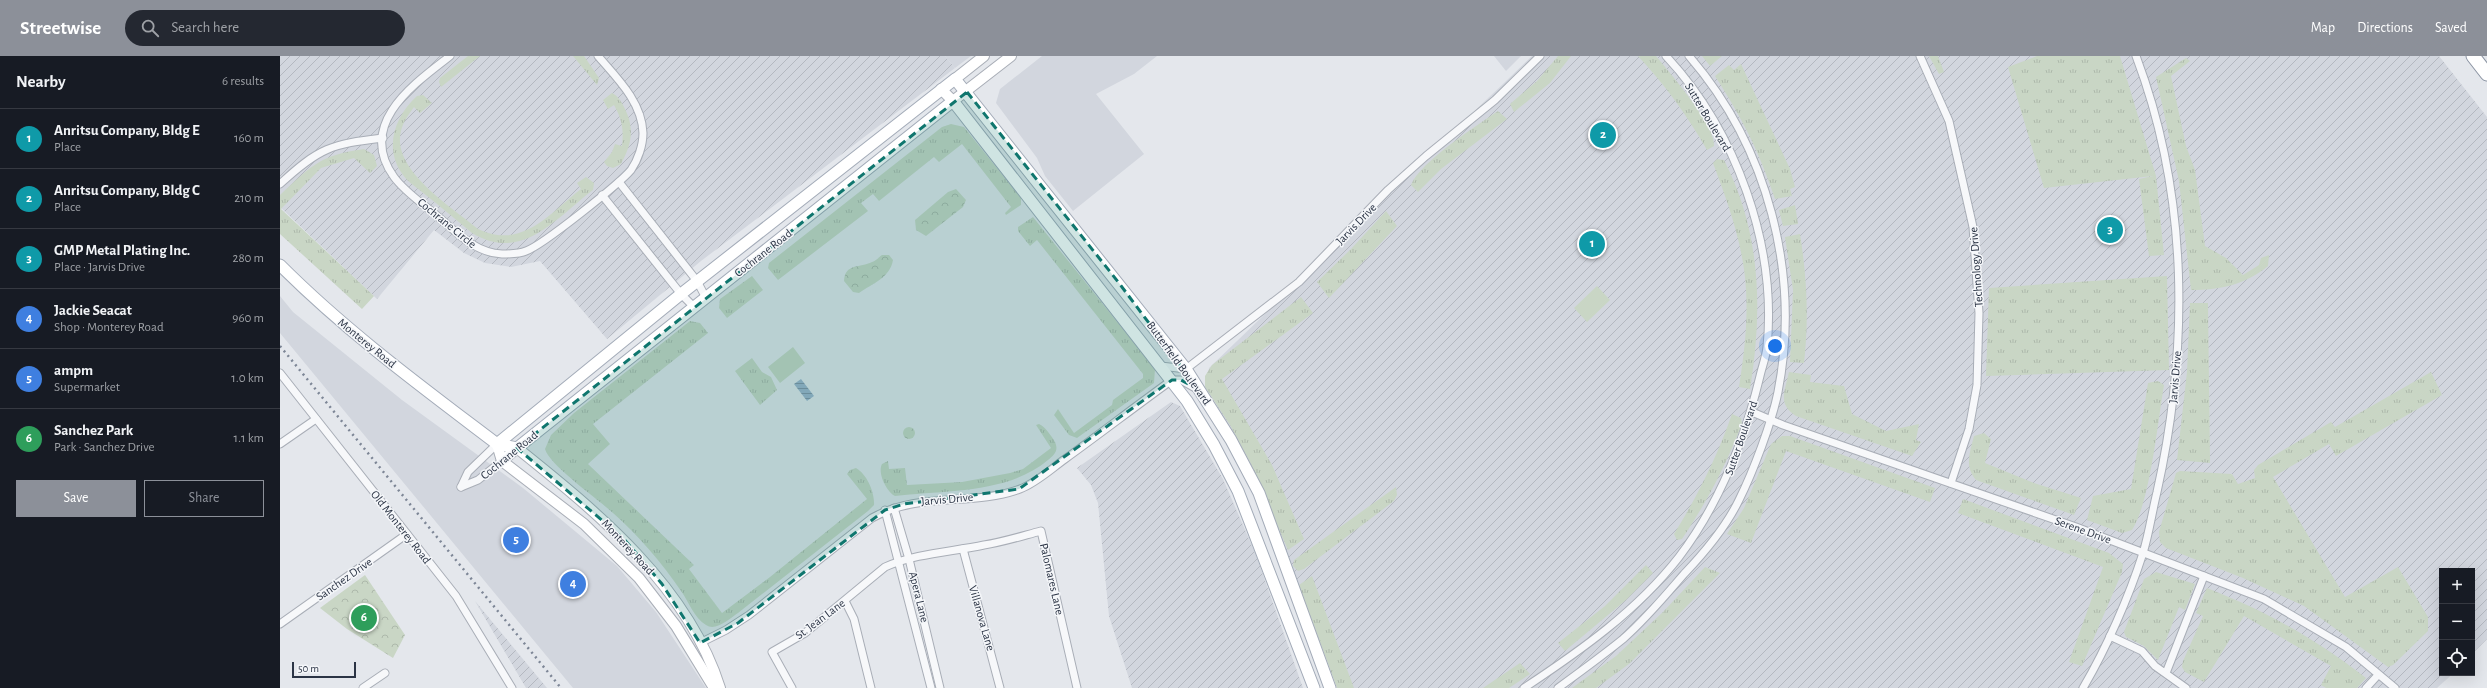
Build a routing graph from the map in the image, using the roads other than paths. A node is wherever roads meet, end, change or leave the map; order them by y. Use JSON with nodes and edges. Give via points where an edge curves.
{"nodes":[{"id":1,"x":450,"y":56,"type":"edge"},
{"id":2,"x":598,"y":56,"type":"edge"},
{"id":3,"x":984,"y":56,"type":"edge"},
{"id":4,"x":1011,"y":56,"type":"edge"},
{"id":5,"x":1540,"y":56,"type":"edge"},
{"id":6,"x":1666,"y":56,"type":"edge"},
{"id":7,"x":1689,"y":56,"type":"edge"},
{"id":8,"x":1920,"y":56,"type":"edge"},
{"id":9,"x":2136,"y":56,"type":"edge"},
{"id":10,"x":2473,"y":56,"type":"edge"},
{"id":11,"x":2487,"y":74,"type":"edge"},
{"id":12,"x":955,"y":79,"type":"junction"},
{"id":13,"x":941,"y":89,"type":"junction"},
{"id":14,"x":966,"y":92,"type":"junction"},
{"id":15,"x":953,"y":102,"type":"junction"},
{"id":16,"x":383,"y":138,"type":"junction"},
{"id":17,"x":619,"y":182,"type":"junction"},
{"id":18,"x":280,"y":184,"type":"edge"},
{"id":19,"x":602,"y":195,"type":"junction"},
{"id":20,"x":280,"y":266,"type":"edge"},
{"id":21,"x":697,"y":281,"type":"junction"},
{"id":22,"x":681,"y":294,"type":"junction"},
{"id":23,"x":706,"y":298,"type":"junction"},
{"id":24,"x":694,"y":307,"type":"junction"},
{"id":25,"x":1161,"y":366,"type":"junction"},
{"id":26,"x":1186,"y":369,"type":"junction"},
{"id":27,"x":280,"y":373,"type":"edge"},
{"id":28,"x":1172,"y":380,"type":"junction"},
{"id":29,"x":1199,"y":390,"type":"junction"},
{"id":30,"x":1752,"y":412,"type":"junction"},
{"id":31,"x":316,"y":420,"type":"junction"},
{"id":32,"x":1770,"y":420,"type":"junction"},
{"id":33,"x":280,"y":444,"type":"edge"},
{"id":34,"x":497,"y":444,"type":"junction"},
{"id":35,"x":517,"y":448,"type":"junction"},
{"id":36,"x":502,"y":461,"type":"junction"},
{"id":37,"x":1951,"y":483,"type":"junction"},
{"id":38,"x":894,"y":508,"type":"junction"},
{"id":39,"x":885,"y":510,"type":"junction"},
{"id":40,"x":407,"y":534,"type":"junction"},
{"id":41,"x":963,"y":549,"type":"junction"},
{"id":42,"x":2143,"y":553,"type":"junction"},
{"id":43,"x":909,"y":559,"type":"junction"},
{"id":44,"x":899,"y":561,"type":"junction"},
{"id":45,"x":2204,"y":576,"type":"junction"},
{"id":46,"x":845,"y":601,"type":"junction"},
{"id":47,"x":280,"y":624,"type":"edge"},
{"id":48,"x":2110,"y":636,"type":"junction"},
{"id":49,"x":700,"y":643,"type":"junction"},
{"id":50,"x":385,"y":673,"type":"dead end"},
{"id":51,"x":2166,"y":673,"type":"junction"},
{"id":52,"x":2378,"y":675,"type":"junction"},
{"id":53,"x":363,"y":688,"type":"edge"},
{"id":54,"x":512,"y":688,"type":"edge"},
{"id":55,"x":714,"y":688,"type":"edge"},
{"id":56,"x":720,"y":688,"type":"edge"},
{"id":57,"x":792,"y":688,"type":"edge"},
{"id":58,"x":871,"y":688,"type":"edge"},
{"id":59,"x":931,"y":688,"type":"edge"},
{"id":60,"x":940,"y":688,"type":"edge"},
{"id":61,"x":1000,"y":688,"type":"edge"},
{"id":62,"x":1077,"y":688,"type":"edge"},
{"id":63,"x":1314,"y":688,"type":"edge"},
{"id":64,"x":1330,"y":688,"type":"edge"},
{"id":65,"x":1524,"y":688,"type":"edge"},
{"id":66,"x":1558,"y":688,"type":"edge"},
{"id":67,"x":2083,"y":688,"type":"edge"},
{"id":68,"x":2186,"y":688,"type":"edge"},
{"id":69,"x":2366,"y":688,"type":"edge"},
{"id":70,"x":2395,"y":688,"type":"edge"}],
"edges":[{"from":1,"to":16,"type":"street","name":"Cochrane Circle","via":[[398,100],[387,119]]},
{"from":2,"to":17,"type":"street","name":"Cochrane Circle","via":[[631,96],[642,125],[642,141],[636,162]]},
{"from":3,"to":12,"type":"main road","name":"Cochrane Road"},
{"from":4,"to":14,"type":"main road","name":"Cochrane Road"},
{"from":5,"to":26,"type":"street","name":"Jarvis Drive","via":[[1496,100],[1388,190],[1299,282]]},
{"from":6,"to":30,"type":"street","name":"Sutter Boulevard","via":[[1699,98],[1728,147],[1748,196],[1760,241],[1767,286],[1767,349]]},
{"from":7,"to":32,"type":"street","name":"Sutter Boulevard","via":[[1720,94],[1744,136],[1761,180],[1777,235],[1783,284],[1784,335],[1777,394]]},
{"from":8,"to":37,"type":"street","name":"Technology Drive","via":[[1950,121],[1973,227],[1979,313],[1978,385],[1969,429]]},
{"from":9,"to":42,"type":"street","name":"Jarvis Drive","via":[[2154,108],[2174,207],[2180,291],[2174,400],[2163,466]]},
{"from":10,"to":11,"type":"highway"},
{"from":12,"to":13,"type":"main road","name":"Cochrane Road"},
{"from":12,"to":14,"type":"main road","name":"Butterfield Boulevard"},
{"from":13,"to":15,"type":"main road","name":"Butterfield Boulevard"},
{"from":13,"to":21,"type":"main road","name":"Cochrane Road"},
{"from":14,"to":15,"type":"main road","name":"Cochrane Road"},
{"from":14,"to":26,"type":"main road","name":"Butterfield Boulevard"},
{"from":15,"to":23,"type":"main road","name":"Cochrane Road"},
{"from":15,"to":25,"type":"main road","name":"Butterfield Boulevard"},
{"from":16,"to":18,"type":"street","via":[[342,143],[314,155]]},
{"from":16,"to":19,"type":"street","name":"Cochrane Circle","via":[[387,163],[402,186],[468,242],[492,253],[514,254],[531,248]]},
{"from":17,"to":19,"type":"street","name":"Cochrane Circle"},
{"from":17,"to":21,"type":"street"},
{"from":19,"to":22,"type":"street"},
{"from":20,"to":34,"type":"main road","name":"Monterey Road","via":[[370,347]]},
{"from":21,"to":22,"type":"main road","name":"Cochrane Road"},
{"from":21,"to":23,"type":"street"},
{"from":22,"to":24,"type":"street"},
{"from":22,"to":34,"type":"main road","name":"Cochrane Road"},
{"from":23,"to":24,"type":"main road","name":"Cochrane Road"},
{"from":24,"to":35,"type":"main road","name":"Cochrane Road"},
{"from":25,"to":26,"type":"street"},
{"from":25,"to":28,"type":"main road","name":"Butterfield Boulevard"},
{"from":26,"to":29,"type":"main road","name":"Butterfield Boulevard"},
{"from":27,"to":31,"type":"street","name":"Old Monterey Road"},
{"from":28,"to":29,"type":"street","via":[[1182,380]]},
{"from":28,"to":38,"type":"street","name":"Jarvis Drive","via":[[1024,487],[1002,493],[924,501]]},
{"from":28,"to":63,"type":"main road","name":"Butterfield Boulevard","via":[[1214,445],[1238,491]]},
{"from":29,"to":64,"type":"main road","name":"Butterfield Boulevard","via":[[1231,440],[1259,493]]},
{"from":30,"to":32,"type":"street","name":"Serene Drive"},
{"from":30,"to":65,"type":"street","name":"Sutter Boulevard","via":[[1714,505],[1678,558],[1628,610],[1598,636]]},
{"from":31,"to":33,"type":"street"},
{"from":31,"to":40,"type":"street","name":"Old Monterey Road"},
{"from":32,"to":37,"type":"street","name":"Serene Drive"},
{"from":32,"to":66,"type":"street","name":"Sutter Boulevard","via":[[1739,500],[1701,556],[1624,638]]},
{"from":34,"to":35,"type":"main road","name":"Monterey Road"},
{"from":34,"to":36,"type":"main road"},
{"from":34,"to":36,"type":"street","name":"Cochrane Road","via":[[468,472],[461,487],[478,480]]},
{"from":35,"to":36,"type":"main road","name":"Cochrane Road"},
{"from":35,"to":49,"type":"main road","name":"Monterey Road","via":[[581,500],[624,540],[662,584]]},
{"from":36,"to":55,"type":"main road","name":"Monterey Road","via":[[584,524],[627,565],[676,626]]},
{"from":37,"to":42,"type":"street","name":"Serene Drive"},
{"from":38,"to":39,"type":"street","name":"Jarvis Drive"},
{"from":38,"to":43,"type":"street","name":"Apera Lane"},
{"from":39,"to":44,"type":"street","name":"Apera Lane"},
{"from":39,"to":49,"type":"street","name":"Jarvis Drive","via":[[738,623]]},
{"from":40,"to":47,"type":"street","name":"Sanchez Drive"},
{"from":40,"to":54,"type":"street","name":"Old Monterey Road","via":[[456,596]]},
{"from":41,"to":43,"type":"street","name":"Palomares Lane","via":[[944,550]]},
{"from":41,"to":61,"type":"street","name":"Villanova Lane"},
{"from":41,"to":62,"type":"street","name":"Palomares Lane","via":[[1041,531]]},
{"from":42,"to":45,"type":"street","name":"Serene Drive"},
{"from":42,"to":48,"type":"street","name":"Jarvis Drive"},
{"from":43,"to":44,"type":"street","name":"St. Jean Lane"},
{"from":43,"to":60,"type":"street","name":"Apera Lane"},
{"from":44,"to":46,"type":"street","name":"St. Jean Lane","via":[[885,567]]},
{"from":44,"to":59,"type":"street","name":"Apera Lane"},
{"from":45,"to":51,"type":"street"},
{"from":45,"to":52,"type":"street","name":"Serene Drive","via":[[2264,599],[2346,647]]},
{"from":46,"to":57,"type":"street","name":"St. Jean Lane","via":[[805,632],[772,652]]},
{"from":46,"to":58,"type":"street","via":[[854,619]]},
{"from":48,"to":51,"type":"street","via":[[2142,651],[2155,666]]},
{"from":48,"to":67,"type":"street","name":"Jarvis Drive"},
{"from":49,"to":56,"type":"main road","name":"Monterey Road"},
{"from":50,"to":53,"type":"street"},
{"from":51,"to":68,"type":"street"},
{"from":52,"to":69,"type":"street"},
{"from":52,"to":70,"type":"street","name":"Serene Drive"}]}
